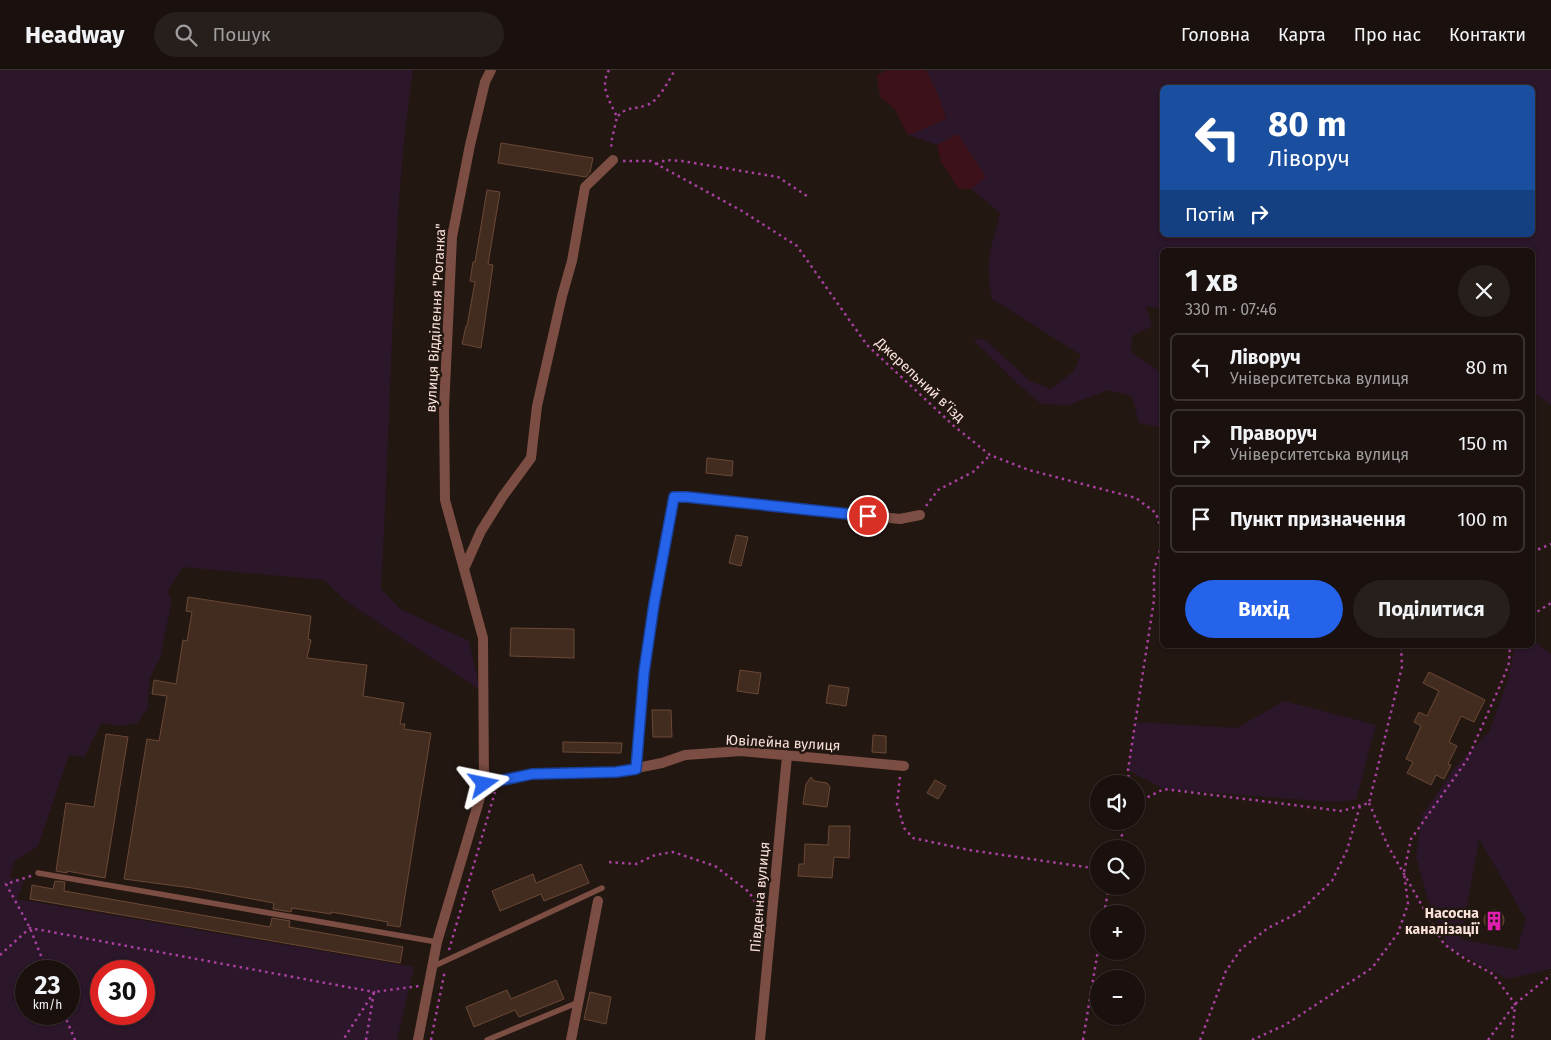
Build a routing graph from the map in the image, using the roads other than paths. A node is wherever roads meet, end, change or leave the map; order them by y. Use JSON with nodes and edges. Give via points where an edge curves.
{"nodes":[{"id":1,"x":491,"y":70,"type":"edge"},
{"id":2,"x":613,"y":160,"type":"road end"},
{"id":3,"x":920,"y":515,"type":"road end"},
{"id":4,"x":464,"y":569,"type":"junction"},
{"id":5,"x":787,"y":756,"type":"junction"},
{"id":6,"x":904,"y":766,"type":"road end"},
{"id":7,"x":636,"y":769,"type":"junction"},
{"id":8,"x":484,"y":784,"type":"junction"},
{"id":9,"x":38,"y":874,"type":"road end"},
{"id":10,"x":602,"y":888,"type":"dead end"},
{"id":11,"x":598,"y":901,"type":"dead end"},
{"id":12,"x":437,"y":942,"type":"junction"},
{"id":13,"x":432,"y":967,"type":"junction"},
{"id":14,"x":579,"y":1002,"type":"junction"},
{"id":15,"x":418,"y":1040,"type":"edge"},
{"id":16,"x":487,"y":1040,"type":"edge"},
{"id":17,"x":572,"y":1040,"type":"edge"},
{"id":18,"x":760,"y":1040,"type":"edge"}],
"edges":[{"from":1,"to":4,"type":"street","name":"вулиця Відділення \"Роганка\"","via":[[485,82],[470,145],[452,237],[444,409],[445,500]]},
{"from":2,"to":4,"type":"street","via":[[585,187],[572,261],[537,406],[532,458],[481,531]]},
{"from":3,"to":7,"type":"street","via":[[900,519],[674,497],[644,672]]},
{"from":4,"to":8,"type":"street","name":"вулиця Відділення \"Роганка\"","via":[[483,638]]},
{"from":5,"to":6,"type":"street","name":"Ювілейна вулиця"},
{"from":5,"to":7,"type":"street","name":"Ювілейна вулиця","via":[[741,751],[685,755]]},
{"from":5,"to":18,"type":"street","name":"Південна вулиця"},
{"from":7,"to":8,"type":"street","name":"Ювілейна вулиця","via":[[532,774]]},
{"from":8,"to":12,"type":"street","name":"вулиця Відділення \"Роганка\""},
{"from":9,"to":12,"type":"lane"},
{"from":10,"to":13,"type":"lane"},
{"from":11,"to":14,"type":"street"},
{"from":12,"to":13,"type":"street","name":"вулиця Відділення \"Роганка\""},
{"from":13,"to":15,"type":"street","name":"вулиця Відділення \"Роганка\""},
{"from":14,"to":16,"type":"lane"},
{"from":14,"to":17,"type":"street"}]}
